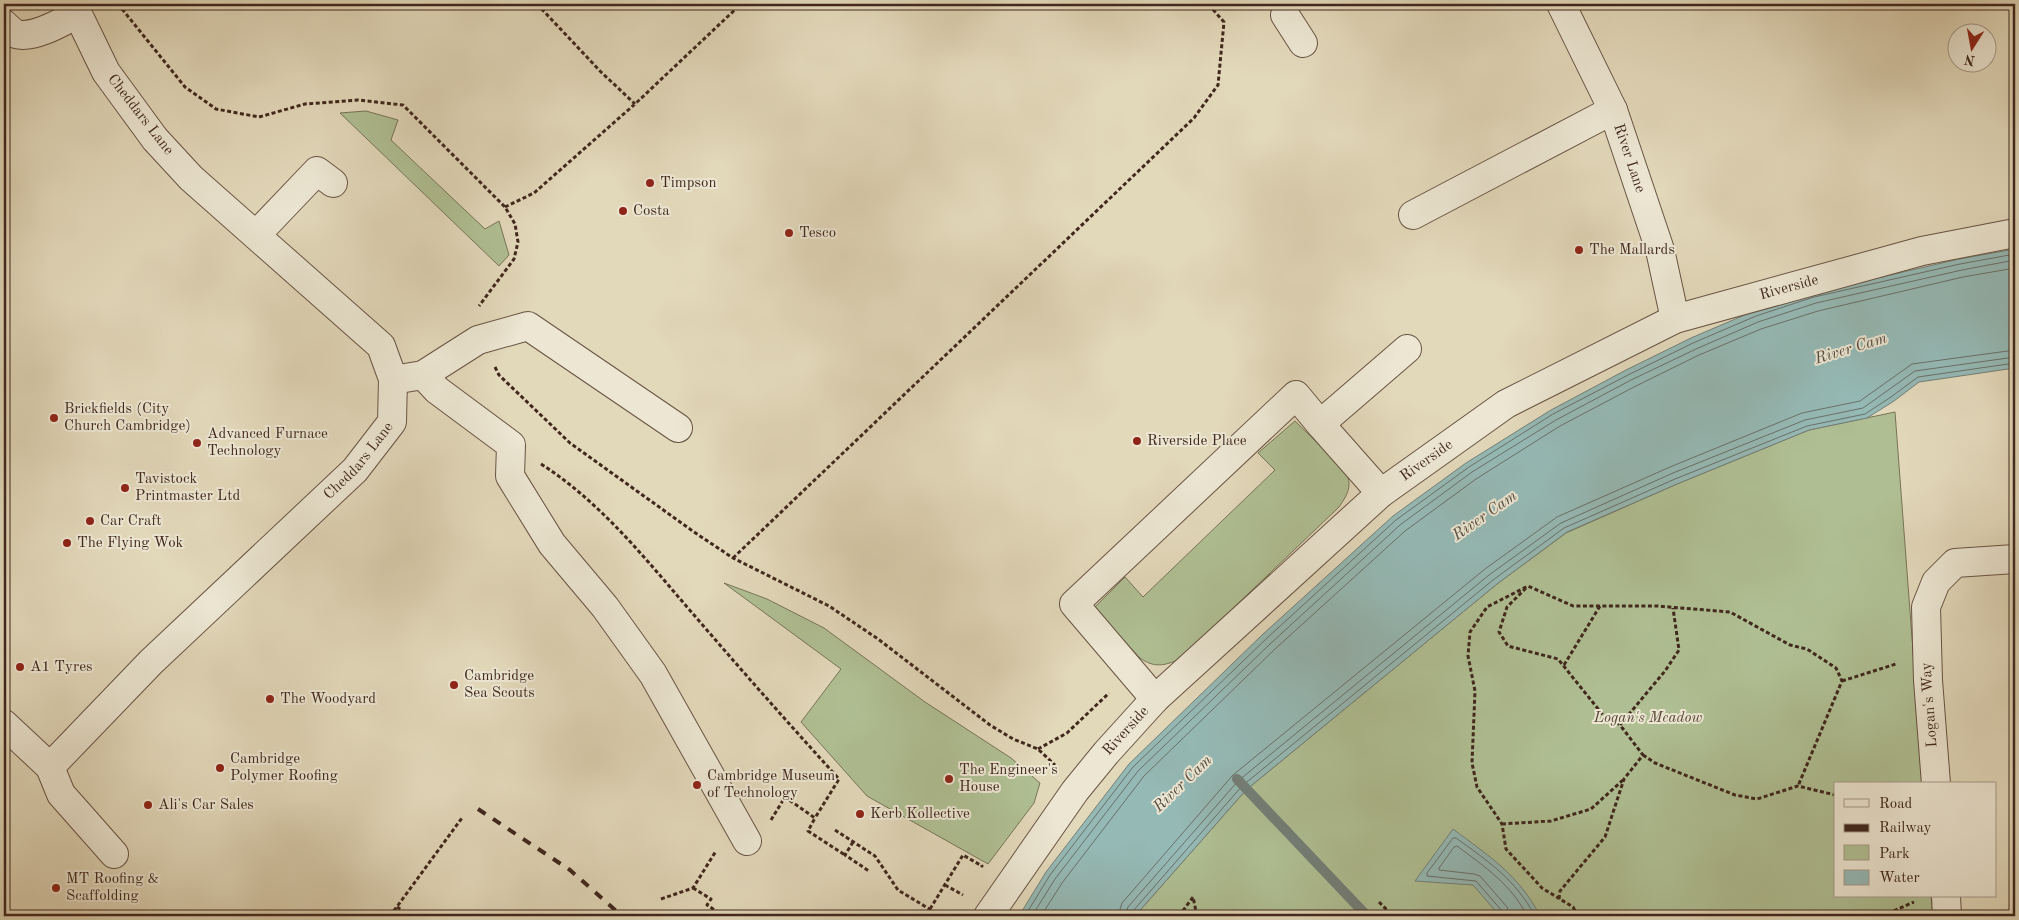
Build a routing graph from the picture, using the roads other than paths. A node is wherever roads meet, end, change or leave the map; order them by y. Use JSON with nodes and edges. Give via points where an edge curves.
{"nodes":[{"id":1,"x":1561,"y":4,"type":"edge"},
{"id":2,"x":1288,"y":7,"type":"edge"},
{"id":3,"x":75,"y":9,"type":"edge"},
{"id":4,"x":4,"y":24,"type":"edge"},
{"id":5,"x":1303,"y":43,"type":"dead end"},
{"id":6,"x":1613,"y":110,"type":"junction"},
{"id":7,"x":333,"y":183,"type":"dead end"},
{"id":8,"x":1413,"y":215,"type":"dead end"},
{"id":9,"x":2015,"y":233,"type":"edge"},
{"id":10,"x":256,"y":235,"type":"junction"},
{"id":11,"x":1675,"y":319,"type":"junction"},
{"id":12,"x":1407,"y":349,"type":"dead end"},
{"id":13,"x":423,"y":376,"type":"junction"},
{"id":14,"x":393,"y":379,"type":"junction"},
{"id":15,"x":1320,"y":424,"type":"junction"},
{"id":16,"x":678,"y":428,"type":"dead end"},
{"id":17,"x":1381,"y":493,"type":"junction"},
{"id":18,"x":2015,"y":559,"type":"edge"},
{"id":19,"x":1155,"y":699,"type":"junction"},
{"id":20,"x":4,"y":724,"type":"edge"},
{"id":21,"x":50,"y":767,"type":"junction"},
{"id":22,"x":1936,"y":782,"type":"edge"},
{"id":23,"x":741,"y":831,"type":"road end"},
{"id":24,"x":114,"y":854,"type":"dead end"},
{"id":25,"x":1933,"y":898,"type":"edge"},
{"id":26,"x":988,"y":916,"type":"edge"},
{"id":27,"x":1947,"y":916,"type":"edge"}],
"edges":[{"from":1,"to":6,"type":"street","name":"River Lane"},
{"from":2,"to":5,"type":"street"},
{"from":3,"to":4,"type":"street","name":"Cheddars Lane","via":[[46,30],[29,34],[16,34]]},
{"from":3,"to":10,"type":"street","name":"Cheddars Lane","via":[[106,72],[155,139],[192,178]]},
{"from":6,"to":8,"type":"street"},
{"from":6,"to":11,"type":"street","name":"River Lane","via":[[1660,250]]},
{"from":7,"to":10,"type":"street","via":[[317,171]]},
{"from":9,"to":11,"type":"street","name":"Riverside","via":[[1922,251]]},
{"from":10,"to":14,"type":"street","name":"Cheddars Lane","via":[[381,346]]},
{"from":11,"to":17,"type":"street","name":"Riverside","via":[[1506,404]]},
{"from":12,"to":15,"type":"street"},
{"from":13,"to":14,"type":"street"},
{"from":13,"to":16,"type":"street","via":[[478,340],[528,326]]},
{"from":13,"to":23,"type":"street","via":[[511,445],[510,476],[552,544],[605,607],[653,674]]},
{"from":14,"to":21,"type":"street","name":"Cheddars Lane","via":[[392,422],[355,470],[151,662]]},
{"from":15,"to":17,"type":"street"},
{"from":15,"to":19,"type":"street","via":[[1296,395],[1074,604]]},
{"from":17,"to":19,"type":"street","name":"Riverside"},
{"from":18,"to":22,"type":"street","name":"Logan's Way","via":[[1955,563],[1936,582],[1926,607]]},
{"from":19,"to":26,"type":"street","name":"Riverside","via":[[1075,791]]},
{"from":20,"to":21,"type":"street"},
{"from":21,"to":24,"type":"street","via":[[61,794]]},
{"from":25,"to":27,"type":"street"}]}
